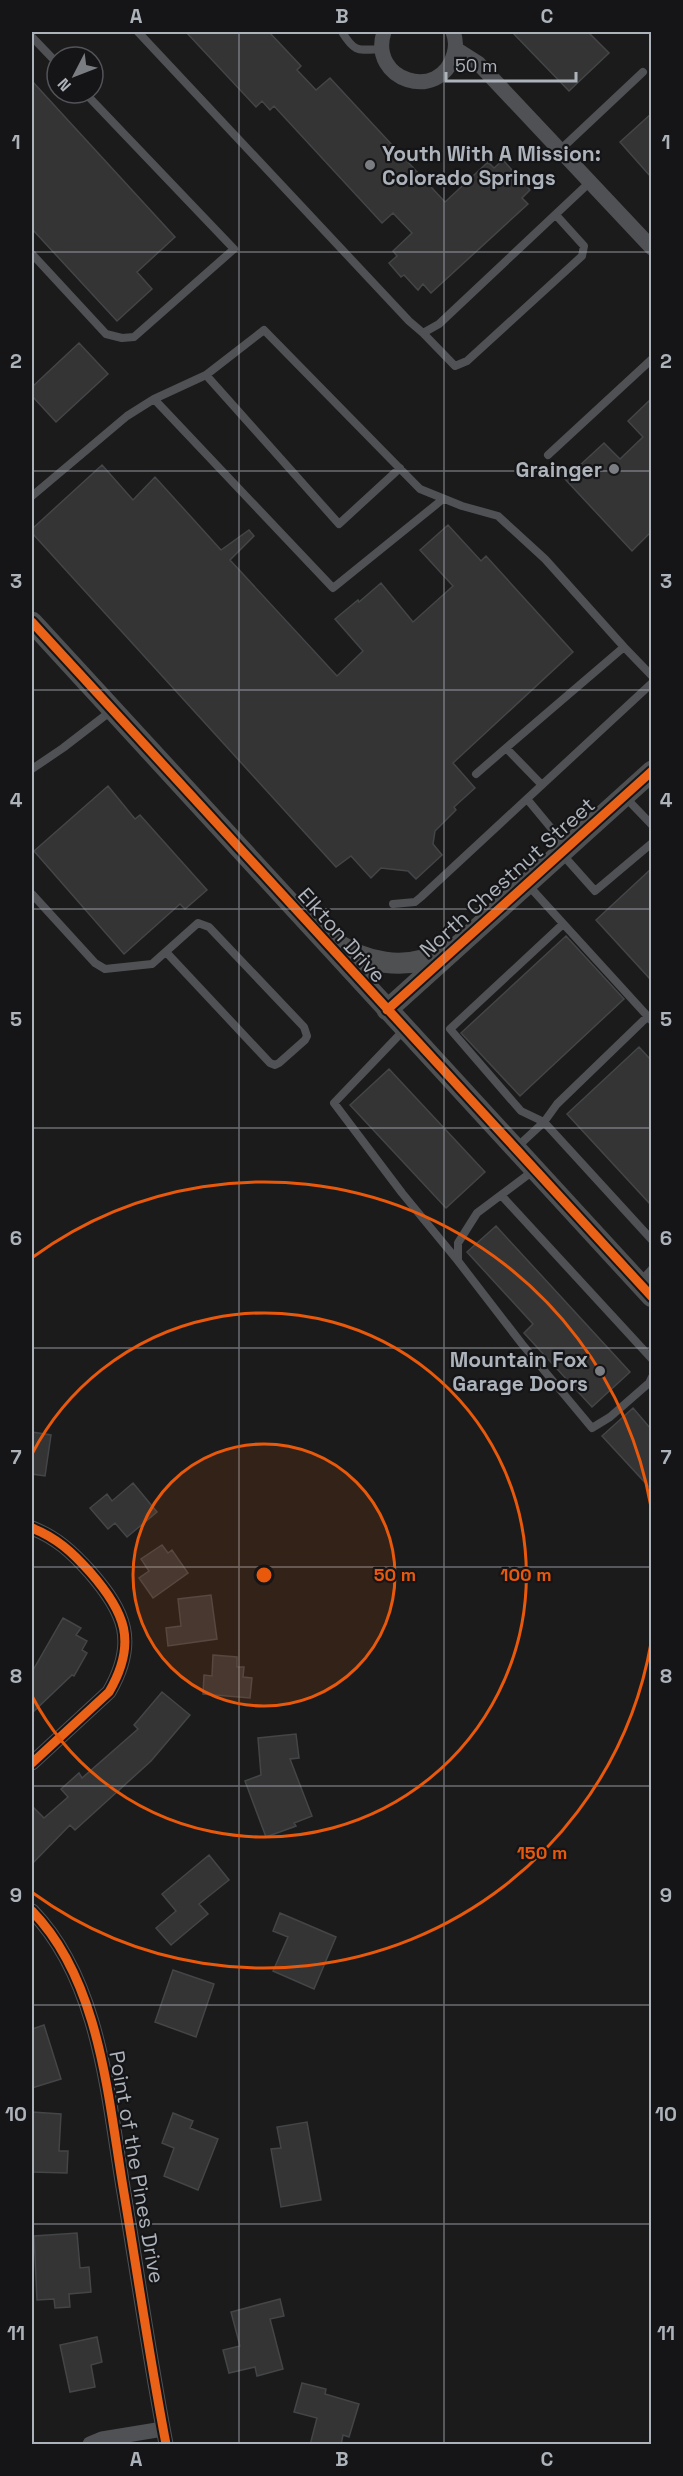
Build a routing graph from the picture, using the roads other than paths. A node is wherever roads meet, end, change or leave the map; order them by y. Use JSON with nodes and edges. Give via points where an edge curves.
{"nodes":[{"id":1,"x":138,"y":32,"type":"edge"},
{"id":2,"x":342,"y":32,"type":"edge"},
{"id":3,"x":384,"y":32,"type":"edge"},
{"id":4,"x":32,"y":37,"type":"edge"},
{"id":5,"x":456,"y":37,"type":"edge"},
{"id":6,"x":382,"y":49,"type":"junction"},
{"id":7,"x":45,"y":51,"type":"edge"},
{"id":8,"x":643,"y":72,"type":"dead end"},
{"id":9,"x":96,"y":105,"type":"edge"},
{"id":10,"x":560,"y":150,"type":"junction"},
{"id":11,"x":590,"y":182,"type":"junction"},
{"id":12,"x":556,"y":214,"type":"junction"},
{"id":13,"x":651,"y":248,"type":"edge"},
{"id":14,"x":32,"y":254,"type":"edge"},
{"id":15,"x":423,"y":333,"type":"junction"},
{"id":16,"x":651,"y":359,"type":"edge"},
{"id":17,"x":206,"y":375,"type":"junction"},
{"id":18,"x":154,"y":399,"type":"junction"},
{"id":19,"x":548,"y":455,"type":"dead end"},
{"id":20,"x":400,"y":468,"type":"junction"},
{"id":21,"x":32,"y":496,"type":"edge"},
{"id":22,"x":443,"y":499,"type":"junction"},
{"id":23,"x":32,"y":622,"type":"edge"},
{"id":24,"x":624,"y":647,"type":"junction"},
{"id":25,"x":651,"y":676,"type":"edge"},
{"id":26,"x":651,"y":683,"type":"edge"},
{"id":27,"x":112,"y":710,"type":"junction"},
{"id":28,"x":506,"y":748,"type":"junction"},
{"id":29,"x":32,"y":769,"type":"edge"},
{"id":30,"x":651,"y":771,"type":"edge"},
{"id":31,"x":476,"y":774,"type":"dead end"},
{"id":32,"x":541,"y":784,"type":"junction"},
{"id":33,"x":624,"y":796,"type":"junction"},
{"id":34,"x":527,"y":799,"type":"junction"},
{"id":35,"x":651,"y":825,"type":"edge"},
{"id":36,"x":651,"y":843,"type":"edge"},
{"id":37,"x":564,"y":850,"type":"junction"},
{"id":38,"x":527,"y":884,"type":"junction"},
{"id":39,"x":32,"y":894,"type":"edge"},
{"id":40,"x":393,"y":904,"type":"dead end"},
{"id":41,"x":304,"y":920,"type":"junction"},
{"id":42,"x":563,"y":924,"type":"junction"},
{"id":43,"x":476,"y":929,"type":"junction"},
{"id":44,"x":166,"y":952,"type":"junction"},
{"id":45,"x":387,"y":1010,"type":"junction"},
{"id":46,"x":649,"y":1019,"type":"edge"},
{"id":47,"x":405,"y":1029,"type":"junction"},
{"id":48,"x":544,"y":1122,"type":"junction"},
{"id":49,"x":515,"y":1149,"type":"junction"},
{"id":50,"x":534,"y":1170,"type":"junction"},
{"id":51,"x":501,"y":1195,"type":"junction"},
{"id":52,"x":651,"y":1240,"type":"edge"},
{"id":53,"x":458,"y":1261,"type":"junction"},
{"id":54,"x":647,"y":1283,"type":"edge"},
{"id":55,"x":651,"y":1359,"type":"edge"},
{"id":56,"x":651,"y":1377,"type":"edge"},
{"id":57,"x":32,"y":1528,"type":"edge"},
{"id":58,"x":32,"y":1763,"type":"edge"},
{"id":59,"x":32,"y":1911,"type":"edge"},
{"id":60,"x":163,"y":2429,"type":"junction"},
{"id":61,"x":90,"y":2445,"type":"edge"},
{"id":62,"x":166,"y":2445,"type":"edge"}],
"edges":[{"from":1,"to":15,"type":"lane"},
{"from":2,"to":6,"type":"lane","via":[[356,50]]},
{"from":3,"to":6,"type":"street"},
{"from":4,"to":7,"type":"lane"},
{"from":5,"to":6,"type":"street","via":[[452,61],[444,72],[421,82],[396,75]]},
{"from":5,"to":10,"type":"street"},
{"from":8,"to":10,"type":"lane"},
{"from":9,"to":14,"type":"lane","via":[[234,249],[134,337],[122,338],[106,334]]},
{"from":10,"to":11,"type":"street"},
{"from":11,"to":12,"type":"lane"},
{"from":11,"to":13,"type":"street"},
{"from":12,"to":15,"type":"lane","via":[[439,324]]},
{"from":12,"to":15,"type":"lane","via":[[584,246],[582,256],[467,361],[455,366]]},
{"from":16,"to":19,"type":"lane"},
{"from":17,"to":18,"type":"lane"},
{"from":17,"to":20,"type":"lane","via":[[264,330]]},
{"from":17,"to":20,"type":"lane","via":[[339,524]]},
{"from":18,"to":21,"type":"lane","via":[[127,416]]},
{"from":18,"to":22,"type":"lane","via":[[333,588]]},
{"from":20,"to":22,"type":"lane","via":[[420,489]]},
{"from":22,"to":24,"type":"lane","via":[[498,516],[545,559]]},
{"from":23,"to":27,"type":"street","name":"Elkton Drive"},
{"from":24,"to":25,"type":"lane"},
{"from":24,"to":28,"type":"lane"},
{"from":26,"to":32,"type":"lane"},
{"from":27,"to":29,"type":"lane"},
{"from":27,"to":41,"type":"street","name":"Elkton Drive"},
{"from":28,"to":31,"type":"lane"},
{"from":28,"to":32,"type":"lane"},
{"from":30,"to":33,"type":"street","name":"North Chestnut Street"},
{"from":32,"to":34,"type":"lane"},
{"from":33,"to":35,"type":"lane"},
{"from":33,"to":37,"type":"street","name":"North Chestnut Street"},
{"from":34,"to":37,"type":"lane","via":[[548,821]]},
{"from":34,"to":40,"type":"lane","via":[[415,902]]},
{"from":36,"to":37,"type":"lane","via":[[596,891]]},
{"from":37,"to":38,"type":"street","name":"North Chestnut Street"},
{"from":38,"to":42,"type":"lane"},
{"from":38,"to":43,"type":"street","name":"North Chestnut Street"},
{"from":39,"to":44,"type":"lane","via":[[105,969],[145,966]]},
{"from":41,"to":43,"type":"street","via":[[355,954],[388,964],[421,961]]},
{"from":41,"to":45,"type":"street","name":"Elkton Drive"},
{"from":42,"to":46,"type":"lane"},
{"from":42,"to":48,"type":"lane","via":[[450,1029],[521,1111]]},
{"from":43,"to":45,"type":"street","name":"North Chestnut Street"},
{"from":44,"to":44,"type":"lane","via":[[198,923],[209,927],[307,1031],[305,1040],[279,1063],[270,1063]]},
{"from":45,"to":47,"type":"street","name":"Elkton Drive"},
{"from":46,"to":48,"type":"lane","via":[[557,1104]]},
{"from":47,"to":49,"type":"street","name":"Elkton Drive"},
{"from":47,"to":53,"type":"lane","via":[[334,1103]]},
{"from":48,"to":49,"type":"lane"},
{"from":48,"to":52,"type":"lane"},
{"from":49,"to":50,"type":"street","name":"Elkton Drive"},
{"from":50,"to":51,"type":"lane"},
{"from":50,"to":54,"type":"street","name":"Elkton Drive"},
{"from":51,"to":53,"type":"lane","via":[[477,1213],[458,1243]]},
{"from":51,"to":55,"type":"lane"},
{"from":53,"to":56,"type":"lane","via":[[592,1428],[610,1417]]},
{"from":57,"to":58,"type":"street","via":[[62,1543],[109,1594],[125,1625],[126,1641],[124,1659],[110,1692]]},
{"from":59,"to":60,"type":"street","name":"Point of the Pines Drive","via":[[66,1958],[87,2002],[104,2074]]},
{"from":60,"to":61,"type":"street","via":[[102,2439]]},
{"from":60,"to":62,"type":"street","name":"Point of the Pines Drive"}]}
